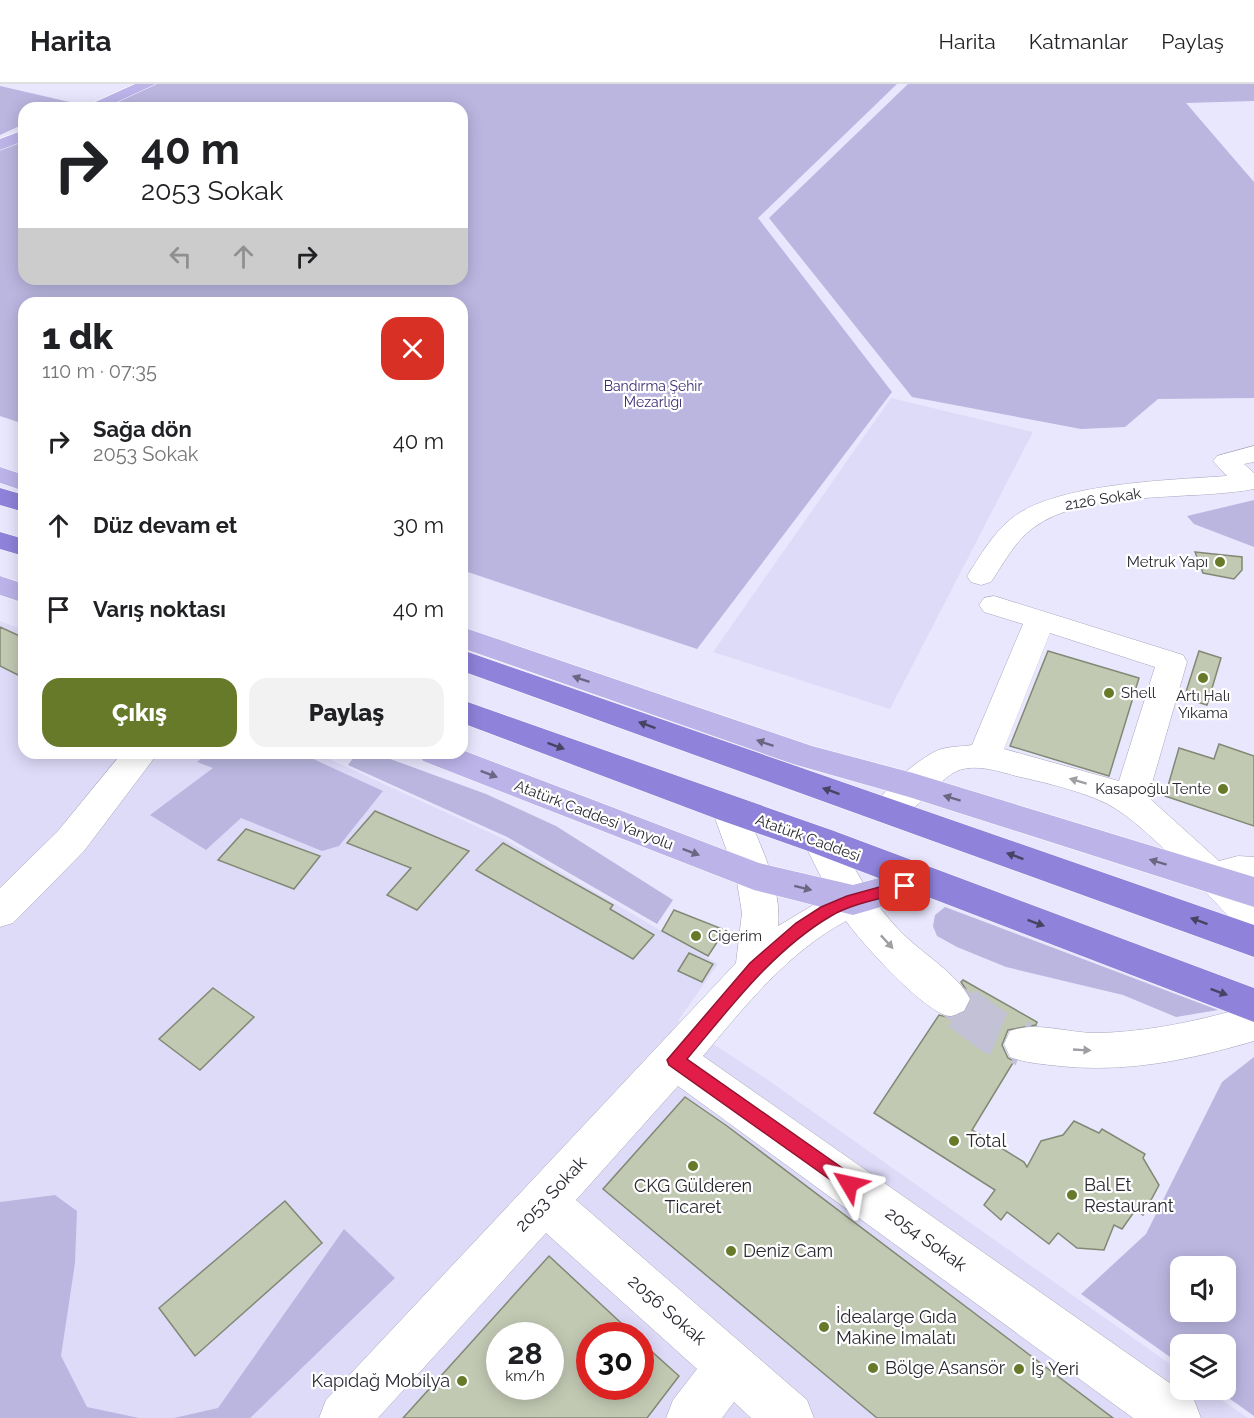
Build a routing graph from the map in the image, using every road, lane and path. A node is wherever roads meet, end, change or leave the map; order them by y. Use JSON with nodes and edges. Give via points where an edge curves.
{"nodes":[{"id":1,"x":148,"y":84,"type":"edge"},
{"id":2,"x":104,"y":102,"type":"edge"},
{"id":3,"x":18,"y":138,"type":"edge"},
{"id":4,"x":0,"y":146,"type":"edge"},
{"id":5,"x":1254,"y":454,"type":"edge"},
{"id":6,"x":0,"y":475,"type":"edge"},
{"id":7,"x":18,"y":481,"type":"edge"},
{"id":8,"x":1252,"y":482,"type":"edge"},
{"id":9,"x":0,"y":496,"type":"edge"},
{"id":10,"x":18,"y":502,"type":"edge"},
{"id":11,"x":0,"y":540,"type":"edge"},
{"id":12,"x":18,"y":546,"type":"edge"},
{"id":13,"x":981,"y":576,"type":"dead end"},
{"id":14,"x":0,"y":585,"type":"edge"},
{"id":15,"x":18,"y":592,"type":"edge"},
{"id":16,"x":994,"y":605,"type":"dead end"},
{"id":17,"x":1040,"y":620,"type":"junction"},
{"id":18,"x":468,"y":639,"type":"edge"},
{"id":19,"x":468,"y":662,"type":"edge"},
{"id":20,"x":468,"y":713,"type":"edge"},
{"id":21,"x":984,"y":756,"type":"junction"},
{"id":22,"x":136,"y":759,"type":"edge"},
{"id":23,"x":451,"y":759,"type":"edge"},
{"id":24,"x":913,"y":786,"type":"junction"},
{"id":25,"x":1130,"y":801,"type":"junction"},
{"id":26,"x":729,"y":810,"type":"junction"},
{"id":27,"x":889,"y":811,"type":"junction"},
{"id":28,"x":821,"y":841,"type":"junction"},
{"id":29,"x":1254,"y":871,"type":"edge"},
{"id":30,"x":754,"y":876,"type":"junction"},
{"id":31,"x":1212,"y":878,"type":"junction"},
{"id":32,"x":922,"y":881,"type":"junction"},
{"id":33,"x":1254,"y":892,"type":"edge"},
{"id":34,"x":853,"y":900,"type":"junction"},
{"id":35,"x":0,"y":912,"type":"edge"},
{"id":36,"x":1254,"y":918,"type":"edge"},
{"id":37,"x":1254,"y":940,"type":"edge"},
{"id":38,"x":755,"y":968,"type":"junction"},
{"id":39,"x":950,"y":999,"type":"tunnel mouth"},
{"id":40,"x":1254,"y":1005,"type":"edge"},
{"id":41,"x":1254,"y":1023,"type":"edge"},
{"id":42,"x":1024,"y":1044,"type":"tunnel mouth"},
{"id":43,"x":675,"y":1060,"type":"junction"},
{"id":44,"x":544,"y":1202,"type":"junction"},
{"id":45,"x":730,"y":1366,"type":"junction"},
{"id":46,"x":344,"y":1418,"type":"edge"},
{"id":47,"x":691,"y":1418,"type":"edge"},
{"id":48,"x":789,"y":1418,"type":"edge"},
{"id":49,"x":1176,"y":1418,"type":"edge"}],
"edges":[{"from":1,"to":2,"type":"main road"},
{"from":3,"to":4,"type":"main road"},
{"from":5,"to":8,"type":"street","via":[[1226,461]]},
{"from":6,"to":7,"type":"main road"},
{"from":8,"to":13,"type":"street","name":"2126 Sokak","via":[[1064,504],[1031,517],[1014,530]]},
{"from":9,"to":10,"type":"highway"},
{"from":11,"to":12,"type":"highway"},
{"from":14,"to":15,"type":"main road"},
{"from":16,"to":17,"type":"street"},
{"from":17,"to":21,"type":"street"},
{"from":17,"to":25,"type":"street","via":[[1173,662]]},
{"from":24,"to":18,"type":"main road","one_way":true,"via":[[804,756]]},
{"from":27,"to":19,"type":"highway","one_way":true},
{"from":20,"to":26,"type":"highway","name":"Atatürk Caddesi","one_way":true},
{"from":21,"to":24,"type":"street","via":[[947,760]]},
{"from":25,"to":21,"type":"street","one_way":true,"via":[[1112,791]]},
{"from":22,"to":35,"type":"street","via":[[71,841]]},
{"from":23,"to":30,"type":"main road","name":"Atatürk Caddesi Yanyolu","one_way":true},
{"from":24,"to":27,"type":"street"},
{"from":31,"to":24,"type":"main road","one_way":true},
{"from":25,"to":31,"type":"street"},
{"from":26,"to":28,"type":"highway","name":"Atatürk Caddesi"},
{"from":26,"to":30,"type":"street"},
{"from":37,"to":27,"type":"highway","one_way":true},
{"from":28,"to":32,"type":"highway","name":"Atatürk Caddesi"},
{"from":28,"to":34,"type":"street"},
{"from":29,"to":31,"type":"street","via":[[1238,870]]},
{"from":30,"to":34,"type":"main road","name":"Atatürk Caddesi Yanyolu","one_way":true},
{"from":30,"to":38,"type":"street","via":[[761,913]]},
{"from":31,"to":33,"type":"main road"},
{"from":31,"to":36,"type":"street"},
{"from":32,"to":34,"type":"main road"},
{"from":32,"to":40,"type":"highway","name":"Atatürk Caddesi","one_way":true},
{"from":34,"to":38,"type":"street","name":"2053 Sokak","via":[[802,928]]},
{"from":34,"to":39,"type":"street","one_way":true,"via":[[890,946]]},
{"from":38,"to":43,"type":"street","name":"2053 Sokak"},
{"from":42,"to":41,"type":"street","one_way":true,"via":[[1094,1051],[1145,1048]]},
{"from":43,"to":44,"type":"street","name":"2053 Sokak"},
{"from":43,"to":49,"type":"street","name":"2054 Sokak"},
{"from":44,"to":45,"type":"street","name":"2056 Sokak"},
{"from":44,"to":46,"type":"street","name":"2053 Sokak"},
{"from":45,"to":47,"type":"street"},
{"from":45,"to":48,"type":"street","name":"2056 Sokak"}]}
